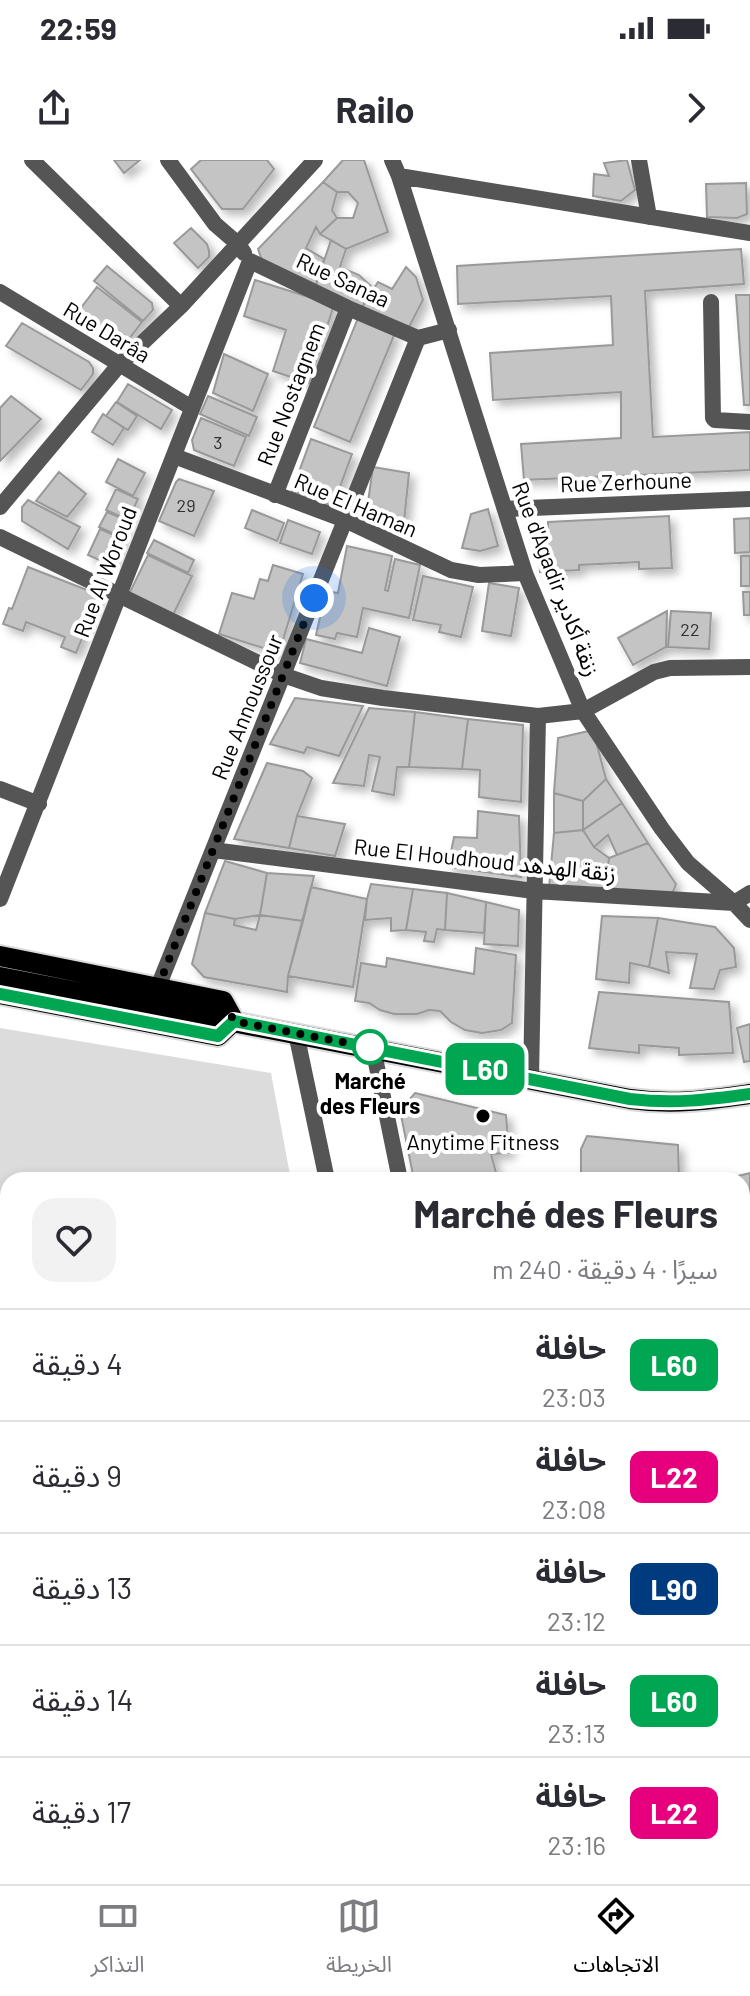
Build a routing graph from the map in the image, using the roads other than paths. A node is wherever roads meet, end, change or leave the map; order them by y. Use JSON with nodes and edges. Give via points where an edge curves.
{"nodes":[{"id":1,"x":32,"y":160,"type":"edge"},
{"id":2,"x":168,"y":160,"type":"edge"},
{"id":3,"x":315,"y":160,"type":"edge"},
{"id":4,"x":392,"y":160,"type":"edge"},
{"id":5,"x":639,"y":160,"type":"edge"},
{"id":6,"x":399,"y":176,"type":"junction"},
{"id":7,"x":649,"y":217,"type":"junction"},
{"id":8,"x":750,"y":233,"type":"edge"},
{"id":9,"x":238,"y":244,"type":"junction"},
{"id":10,"x":250,"y":261,"type":"junction"},
{"id":11,"x":0,"y":292,"type":"edge"},
{"id":12,"x":711,"y":302,"type":"dead end"},
{"id":13,"x":181,"y":306,"type":"junction"},
{"id":14,"x":348,"y":308,"type":"junction"},
{"id":15,"x":449,"y":330,"type":"junction"},
{"id":16,"x":418,"y":338,"type":"junction"},
{"id":17,"x":119,"y":365,"type":"junction"},
{"id":18,"x":192,"y":408,"type":"junction"},
{"id":19,"x":750,"y":422,"type":"edge"},
{"id":20,"x":174,"y":456,"type":"junction"},
{"id":21,"x":275,"y":495,"type":"junction"},
{"id":22,"x":750,"y":499,"type":"edge"},
{"id":23,"x":0,"y":507,"type":"edge"},
{"id":24,"x":505,"y":509,"type":"junction"},
{"id":25,"x":345,"y":520,"type":"junction"},
{"id":26,"x":0,"y":537,"type":"edge"},
{"id":27,"x":525,"y":573,"type":"junction"},
{"id":28,"x":120,"y":595,"type":"junction"},
{"id":29,"x":750,"y":667,"type":"edge"},
{"id":30,"x":283,"y":675,"type":"junction"},
{"id":31,"x":583,"y":711,"type":"junction"},
{"id":32,"x":538,"y":716,"type":"junction"},
{"id":33,"x":0,"y":789,"type":"edge"},
{"id":34,"x":39,"y":804,"type":"junction"},
{"id":35,"x":213,"y":850,"type":"junction"},
{"id":36,"x":534,"y":891,"type":"junction"},
{"id":37,"x":750,"y":893,"type":"edge"},
{"id":38,"x":0,"y":899,"type":"edge"},
{"id":39,"x":734,"y":903,"type":"junction"},
{"id":40,"x":750,"y":920,"type":"edge"},
{"id":41,"x":0,"y":956,"type":"edge"},
{"id":42,"x":0,"y":977,"type":"edge"},
{"id":43,"x":158,"y":987,"type":"junction"},
{"id":44,"x":0,"y":994,"type":"edge"},
{"id":45,"x":234,"y":1021,"type":"junction"},
{"id":46,"x":296,"y":1033,"type":"junction"},
{"id":47,"x":373,"y":1048,"type":"junction"},
{"id":48,"x":531,"y":1078,"type":"junction"},
{"id":49,"x":750,"y":1094,"type":"edge"},
{"id":50,"x":325,"y":1172,"type":"edge"},
{"id":51,"x":398,"y":1172,"type":"edge"}],
"edges":[{"from":1,"to":13,"type":"street"},
{"from":2,"to":9,"type":"street","via":[[215,224]]},
{"from":3,"to":9,"type":"street"},
{"from":4,"to":6,"type":"street","name":"Rue d'Agadir زنقة أكادير"},
{"from":5,"to":7,"type":"street"},
{"from":6,"to":7,"type":"street"},
{"from":6,"to":15,"type":"street","name":"Rue d'Agadir زنقة أكادير"},
{"from":7,"to":8,"type":"street"},
{"from":9,"to":10,"type":"street"},
{"from":9,"to":13,"type":"street"},
{"from":10,"to":14,"type":"street","name":"Rue Sanaa"},
{"from":10,"to":18,"type":"street","name":"Rue Al Woroud"},
{"from":11,"to":17,"type":"street","name":"Rue Darâa"},
{"from":12,"to":19,"type":"street","via":[[713,418]]},
{"from":13,"to":17,"type":"street"},
{"from":14,"to":16,"type":"street","name":"Rue Sanaa"},
{"from":14,"to":21,"type":"street","name":"Rue Nostagnem"},
{"from":15,"to":16,"type":"street"},
{"from":15,"to":24,"type":"street","name":"Rue d'Agadir زنقة أكادير"},
{"from":16,"to":25,"type":"street","name":"Rue Annoussour"},
{"from":17,"to":18,"type":"street","name":"Rue Darâa"},
{"from":17,"to":23,"type":"street"},
{"from":18,"to":20,"type":"street","name":"Rue Al Woroud"},
{"from":20,"to":21,"type":"street","name":"Rue El Haman"},
{"from":20,"to":28,"type":"street","name":"Rue Al Woroud"},
{"from":21,"to":25,"type":"street","name":"Rue El Haman"},
{"from":22,"to":24,"type":"street","name":"Rue Zerhoune"},
{"from":24,"to":27,"type":"street","name":"Rue d'Agadir زنقة أكادير"},
{"from":25,"to":27,"type":"street","name":"Rue El Haman","via":[[451,570]]},
{"from":25,"to":30,"type":"street","name":"Rue Annoussour"},
{"from":26,"to":28,"type":"street"},
{"from":27,"to":31,"type":"street","name":"Rue d'Agadir زنقة أكادير"},
{"from":28,"to":30,"type":"street"},
{"from":28,"to":34,"type":"street","name":"Rue Al Woroud"},
{"from":29,"to":31,"type":"street","via":[[654,672]]},
{"from":30,"to":32,"type":"street","via":[[321,688],[383,698]]},
{"from":30,"to":35,"type":"street","name":"Rue Annoussour"},
{"from":31,"to":32,"type":"street"},
{"from":31,"to":39,"type":"street","name":"Rue d'Agadir زنقة أكادير","via":[[688,863]]},
{"from":32,"to":36,"type":"street"},
{"from":33,"to":34,"type":"street"},
{"from":34,"to":38,"type":"street","name":"Rue Al Woroud"},
{"from":35,"to":36,"type":"street","name":"Rue El Houdhoud زنقة الهدهد"},
{"from":35,"to":43,"type":"street","name":"Rue Annoussour"},
{"from":36,"to":39,"type":"street","name":"Rue El Houdhoud زنقة الهدهد"},
{"from":36,"to":48,"type":"street"},
{"from":37,"to":39,"type":"street"},
{"from":39,"to":40,"type":"street","name":"Rue d'Agadir زنقة أكادير"},
{"from":41,"to":43,"type":"main road"},
{"from":42,"to":45,"type":"main road"},
{"from":43,"to":45,"type":"main road","via":[[223,1001]]},
{"from":44,"to":45,"type":"main road","via":[[218,1036]]},
{"from":45,"to":46,"type":"main road"},
{"from":46,"to":47,"type":"main road"},
{"from":46,"to":50,"type":"street"},
{"from":47,"to":48,"type":"main road"},
{"from":47,"to":51,"type":"street"},
{"from":48,"to":49,"type":"main road","via":[[651,1102]]}]}
